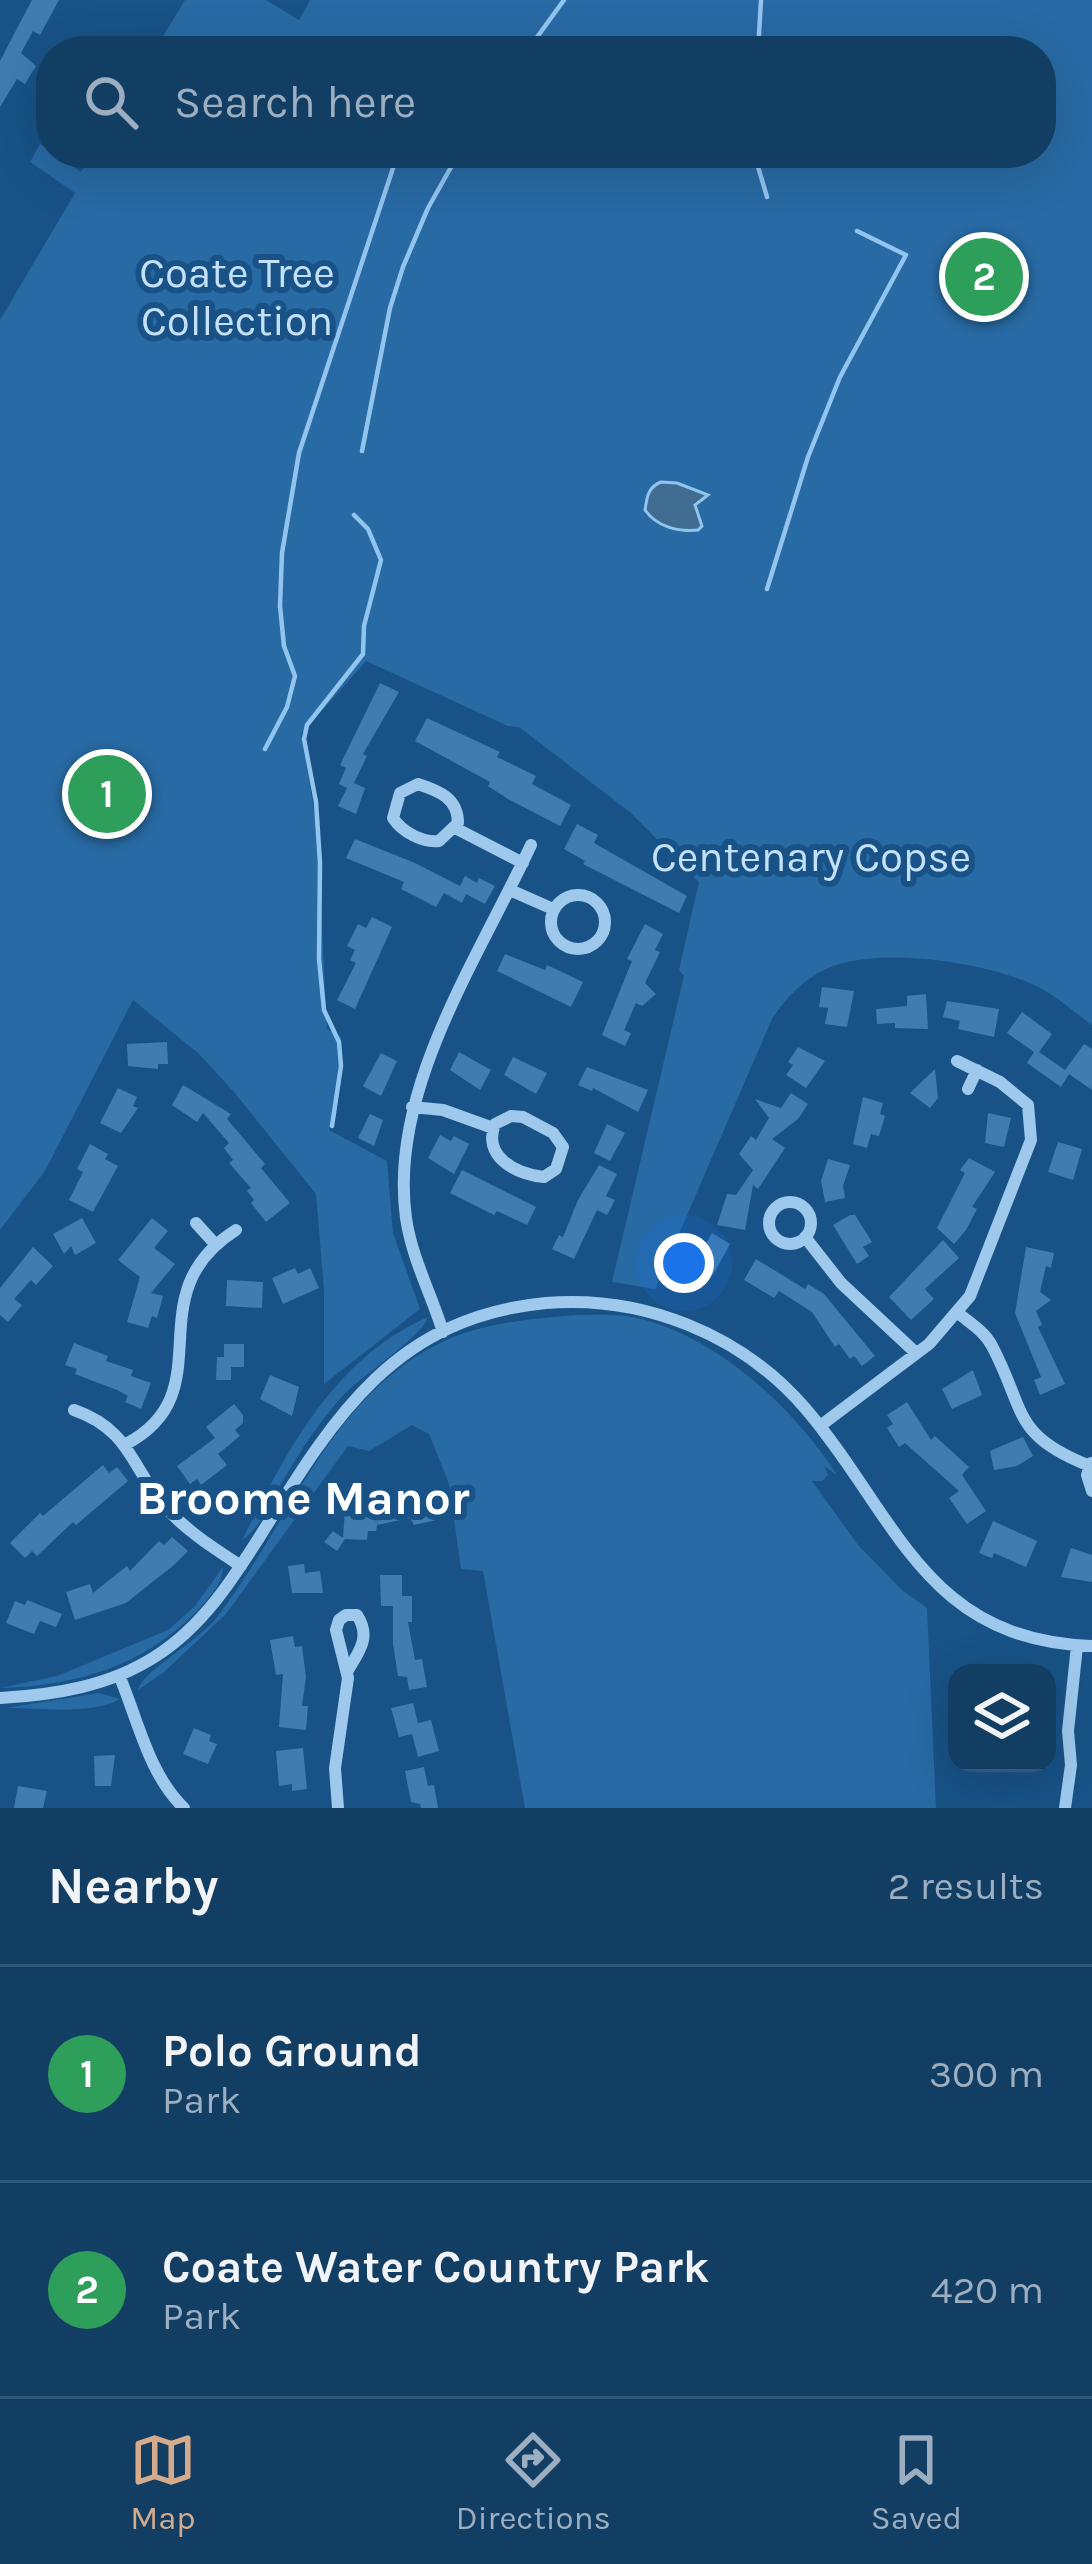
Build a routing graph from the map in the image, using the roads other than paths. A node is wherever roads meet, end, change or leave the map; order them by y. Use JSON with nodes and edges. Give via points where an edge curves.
{"nodes":[{"id":1,"x":455,"y":828,"type":"junction"},
{"id":2,"x":531,"y":845,"type":"dead end"},
{"id":3,"x":523,"y":862,"type":"junction"},
{"id":4,"x":509,"y":890,"type":"junction"},
{"id":5,"x":553,"y":909,"type":"junction"},
{"id":6,"x":957,"y":1061,"type":"dead end"},
{"id":7,"x":976,"y":1070,"type":"junction"},
{"id":8,"x":968,"y":1089,"type":"dead end"},
{"id":9,"x":412,"y":1106,"type":"junction"},
{"id":10,"x":493,"y":1128,"type":"junction"},
{"id":11,"x":196,"y":1223,"type":"dead end"},
{"id":12,"x":236,"y":1230,"type":"dead end"},
{"id":13,"x":805,"y":1237,"type":"dead end"},
{"id":14,"x":215,"y":1244,"type":"junction"},
{"id":15,"x":958,"y":1313,"type":"junction"},
{"id":16,"x":443,"y":1332,"type":"junction"},
{"id":17,"x":916,"y":1354,"type":"junction"},
{"id":18,"x":74,"y":1409,"type":"dead end"},
{"id":19,"x":820,"y":1426,"type":"junction"},
{"id":20,"x":126,"y":1444,"type":"junction"},
{"id":21,"x":1091,"y":1464,"type":"edge"},
{"id":22,"x":1092,"y":1491,"type":"edge"},
{"id":23,"x":242,"y":1566,"type":"junction"},
{"id":24,"x":1084,"y":1646,"type":"edge"},
{"id":25,"x":348,"y":1670,"type":"dead end"},
{"id":26,"x":119,"y":1675,"type":"junction"},
{"id":27,"x":0,"y":1698,"type":"edge"},
{"id":28,"x":184,"y":1808,"type":"edge"},
{"id":29,"x":338,"y":1808,"type":"edge"},
{"id":30,"x":1065,"y":1808,"type":"edge"}],
"edges":[{"from":1,"to":1,"type":"street","via":[[432,842],[399,828],[393,812],[400,793],[421,785],[451,799]]},
{"from":1,"to":3,"type":"street"},
{"from":2,"to":3,"type":"street"},
{"from":3,"to":4,"type":"street"},
{"from":4,"to":5,"type":"street"},
{"from":4,"to":9,"type":"street"},
{"from":5,"to":5,"type":"street","via":[[555,936],[574,948],[593,947],[605,931],[602,910],[584,898],[570,896]]},
{"from":6,"to":7,"type":"street"},
{"from":7,"to":8,"type":"street"},
{"from":7,"to":15,"type":"street","via":[[1022,1097],[1033,1128],[979,1280]]},
{"from":9,"to":10,"type":"street"},
{"from":9,"to":16,"type":"street","via":[[405,1212]]},
{"from":10,"to":10,"type":"street","via":[[523,1117],[557,1136],[562,1158],[552,1173],[533,1176],[496,1156]]},
{"from":11,"to":14,"type":"street"},
{"from":12,"to":14,"type":"street"},
{"from":13,"to":17,"type":"street"},
{"from":14,"to":20,"type":"street","via":[[186,1288],[172,1397],[156,1423]]},
{"from":15,"to":17,"type":"street"},
{"from":15,"to":21,"type":"street","via":[[992,1346],[1031,1431]]},
{"from":16,"to":19,"type":"street","via":[[545,1303],[654,1312],[742,1352]]},
{"from":16,"to":23,"type":"street","via":[[348,1403]]},
{"from":17,"to":19,"type":"street"},
{"from":18,"to":20,"type":"street"},
{"from":19,"to":24,"type":"street","via":[[901,1546],[940,1588],[1003,1627]]},
{"from":20,"to":23,"type":"street","via":[[167,1510]]},
{"from":21,"to":22,"type":"street"},
{"from":23,"to":26,"type":"street","via":[[186,1633]]},
{"from":24,"to":30,"type":"street"},
{"from":25,"to":29,"type":"street"},
{"from":26,"to":27,"type":"street"},
{"from":26,"to":28,"type":"street","via":[[157,1773]]}]}
